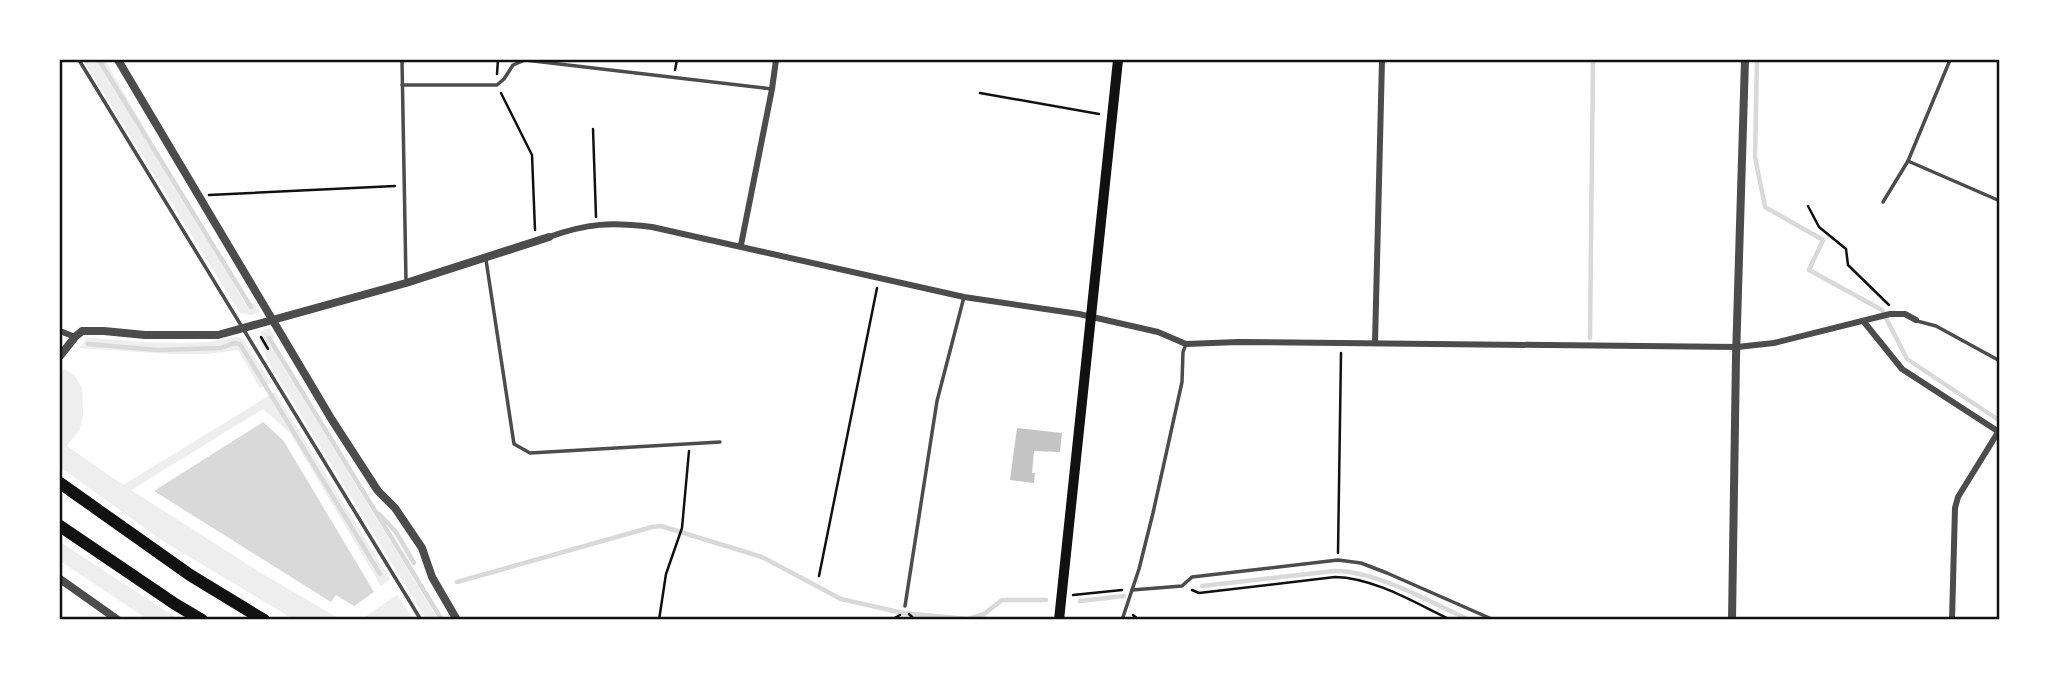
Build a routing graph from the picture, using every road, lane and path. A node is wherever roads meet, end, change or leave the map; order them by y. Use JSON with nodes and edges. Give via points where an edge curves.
{"nodes":[{"id":1,"x":79,"y":60,"type":"edge"},
{"id":2,"x":118,"y":60,"type":"edge"},
{"id":3,"x":401,"y":60,"type":"edge"},
{"id":4,"x":498,"y":60,"type":"edge"},
{"id":5,"x":776,"y":60,"type":"edge"},
{"id":6,"x":1118,"y":60,"type":"edge"},
{"id":7,"x":1382,"y":60,"type":"edge"},
{"id":8,"x":1745,"y":60,"type":"edge"},
{"id":9,"x":1950,"y":60,"type":"edge"},
{"id":10,"x":402,"y":85,"type":"junction"},
{"id":11,"x":496,"y":85,"type":"junction"},
{"id":12,"x":772,"y":89,"type":"junction"},
{"id":13,"x":980,"y":93,"type":"dead end"},
{"id":14,"x":1113,"y":116,"type":"junction"},
{"id":15,"x":593,"y":129,"type":"dead end"},
{"id":16,"x":1908,"y":161,"type":"junction"},
{"id":17,"x":404,"y":186,"type":"junction"},
{"id":18,"x":199,"y":195,"type":"junction"},
{"id":19,"x":2000,"y":201,"type":"edge"},
{"id":20,"x":1883,"y":202,"type":"dead end"},
{"id":21,"x":1808,"y":206,"type":"dead end"},
{"id":22,"x":596,"y":224,"type":"junction"},
{"id":23,"x":549,"y":237,"type":"joint"},
{"id":24,"x":536,"y":242,"type":"junction"},
{"id":25,"x":741,"y":245,"type":"junction"},
{"id":26,"x":486,"y":257,"type":"junction"},
{"id":27,"x":881,"y":279,"type":"junction"},
{"id":28,"x":406,"y":283,"type":"junction"},
{"id":29,"x":964,"y":297,"type":"junction"},
{"id":30,"x":1892,"y":314,"type":"junction"},
{"id":31,"x":1092,"y":317,"type":"junction"},
{"id":32,"x":273,"y":320,"type":"junction"},
{"id":33,"x":1916,"y":320,"type":"joint"},
{"id":34,"x":1864,"y":322,"type":"junction"},
{"id":35,"x":243,"y":328,"type":"junction"},
{"id":36,"x":60,"y":331,"type":"edge"},
{"id":37,"x":75,"y":337,"type":"junction"},
{"id":38,"x":1375,"y":343,"type":"junction"},
{"id":39,"x":1186,"y":344,"type":"junction"},
{"id":40,"x":1341,"y":344,"type":"junction"},
{"id":41,"x":1737,"y":347,"type":"junction"},
{"id":42,"x":60,"y":356,"type":"edge"},
{"id":43,"x":2000,"y":361,"type":"edge"},
{"id":44,"x":1999,"y":431,"type":"edge"},
{"id":45,"x":720,"y":442,"type":"dead end"},
{"id":46,"x":690,"y":444,"type":"junction"},
{"id":47,"x":60,"y":483,"type":"edge"},
{"id":48,"x":60,"y":526,"type":"edge"},
{"id":49,"x":1338,"y":560,"type":"junction"},
{"id":50,"x":819,"y":576,"type":"dead end"},
{"id":51,"x":60,"y":579,"type":"edge"},
{"id":52,"x":1186,"y":582,"type":"junction"},
{"id":53,"x":1132,"y":590,"type":"junction"},
{"id":54,"x":1073,"y":595,"type":"dead end"},
{"id":55,"x":905,"y":606,"type":"dead end"},
{"id":56,"x":118,"y":620,"type":"edge"},
{"id":57,"x":202,"y":620,"type":"edge"},
{"id":58,"x":264,"y":620,"type":"edge"},
{"id":59,"x":421,"y":620,"type":"edge"},
{"id":60,"x":457,"y":620,"type":"edge"},
{"id":61,"x":659,"y":620,"type":"edge"},
{"id":62,"x":1059,"y":620,"type":"edge"},
{"id":63,"x":1122,"y":620,"type":"edge"},
{"id":64,"x":1451,"y":620,"type":"edge"},
{"id":65,"x":1494,"y":620,"type":"edge"},
{"id":66,"x":1732,"y":620,"type":"edge"},
{"id":67,"x":1952,"y":620,"type":"edge"}],
"edges":[{"from":1,"to":35,"type":"lane"},
{"from":2,"to":18,"type":"street"},
{"from":3,"to":10,"type":"lane"},
{"from":4,"to":11,"type":"path"},
{"from":5,"to":12,"type":"street"},
{"from":6,"to":14,"type":"main road"},
{"from":7,"to":38,"type":"street"},
{"from":8,"to":41,"type":"street"},
{"from":9,"to":16,"type":"lane"},
{"from":10,"to":11,"type":"lane"},
{"from":10,"to":17,"type":"lane"},
{"from":11,"to":12,"type":"lane","via":[[513,65],[525,60]]},
{"from":11,"to":24,"type":"path","via":[[532,155]]},
{"from":12,"to":25,"type":"street"},
{"from":13,"to":14,"type":"path"},
{"from":14,"to":31,"type":"main road"},
{"from":15,"to":22,"type":"path"},
{"from":16,"to":19,"type":"lane"},
{"from":16,"to":20,"type":"lane"},
{"from":17,"to":18,"type":"path"},
{"from":17,"to":28,"type":"lane"},
{"from":18,"to":32,"type":"street"},
{"from":21,"to":30,"type":"path","via":[[1819,227],[1846,249],[1848,265]]},
{"from":22,"to":23,"type":"street"},
{"from":22,"to":25,"type":"street","via":[[652,227]]},
{"from":23,"to":24,"type":"street"},
{"from":24,"to":26,"type":"street"},
{"from":25,"to":27,"type":"street"},
{"from":26,"to":28,"type":"street"},
{"from":26,"to":46,"type":"lane","via":[[514,444],[530,453]]},
{"from":27,"to":29,"type":"street"},
{"from":27,"to":50,"type":"path"},
{"from":28,"to":32,"type":"street"},
{"from":29,"to":31,"type":"street"},
{"from":29,"to":55,"type":"lane","via":[[937,401]]},
{"from":30,"to":33,"type":"street"},
{"from":30,"to":34,"type":"street"},
{"from":31,"to":39,"type":"street","via":[[1158,332]]},
{"from":31,"to":62,"type":"main road"},
{"from":32,"to":35,"type":"street"},
{"from":32,"to":60,"type":"street","via":[[378,491],[422,548],[432,577]]},
{"from":33,"to":43,"type":"lane"},
{"from":34,"to":41,"type":"street"},
{"from":34,"to":44,"type":"street","via":[[1902,369]]},
{"from":35,"to":37,"type":"street","via":[[200,336],[91,330]]},
{"from":35,"to":59,"type":"lane"},
{"from":36,"to":37,"type":"street"},
{"from":37,"to":42,"type":"street"},
{"from":38,"to":40,"type":"street"},
{"from":38,"to":41,"type":"street"},
{"from":39,"to":40,"type":"street"},
{"from":39,"to":53,"type":"lane","via":[[1182,383]]},
{"from":40,"to":49,"type":"path"},
{"from":41,"to":66,"type":"street"},
{"from":44,"to":67,"type":"street","via":[[1955,509]]},
{"from":45,"to":46,"type":"lane"},
{"from":46,"to":61,"type":"path","via":[[682,528],[666,574]]},
{"from":47,"to":58,"type":"highway","via":[[190,575]]},
{"from":48,"to":57,"type":"highway"},
{"from":49,"to":52,"type":"lane","via":[[1192,577]]},
{"from":49,"to":65,"type":"lane","via":[[1387,573]]},
{"from":51,"to":56,"type":"street"},
{"from":52,"to":53,"type":"lane"},
{"from":52,"to":64,"type":"path","via":[[1195,593],[1347,577]]},
{"from":53,"to":54,"type":"path"},
{"from":53,"to":63,"type":"lane"}]}
